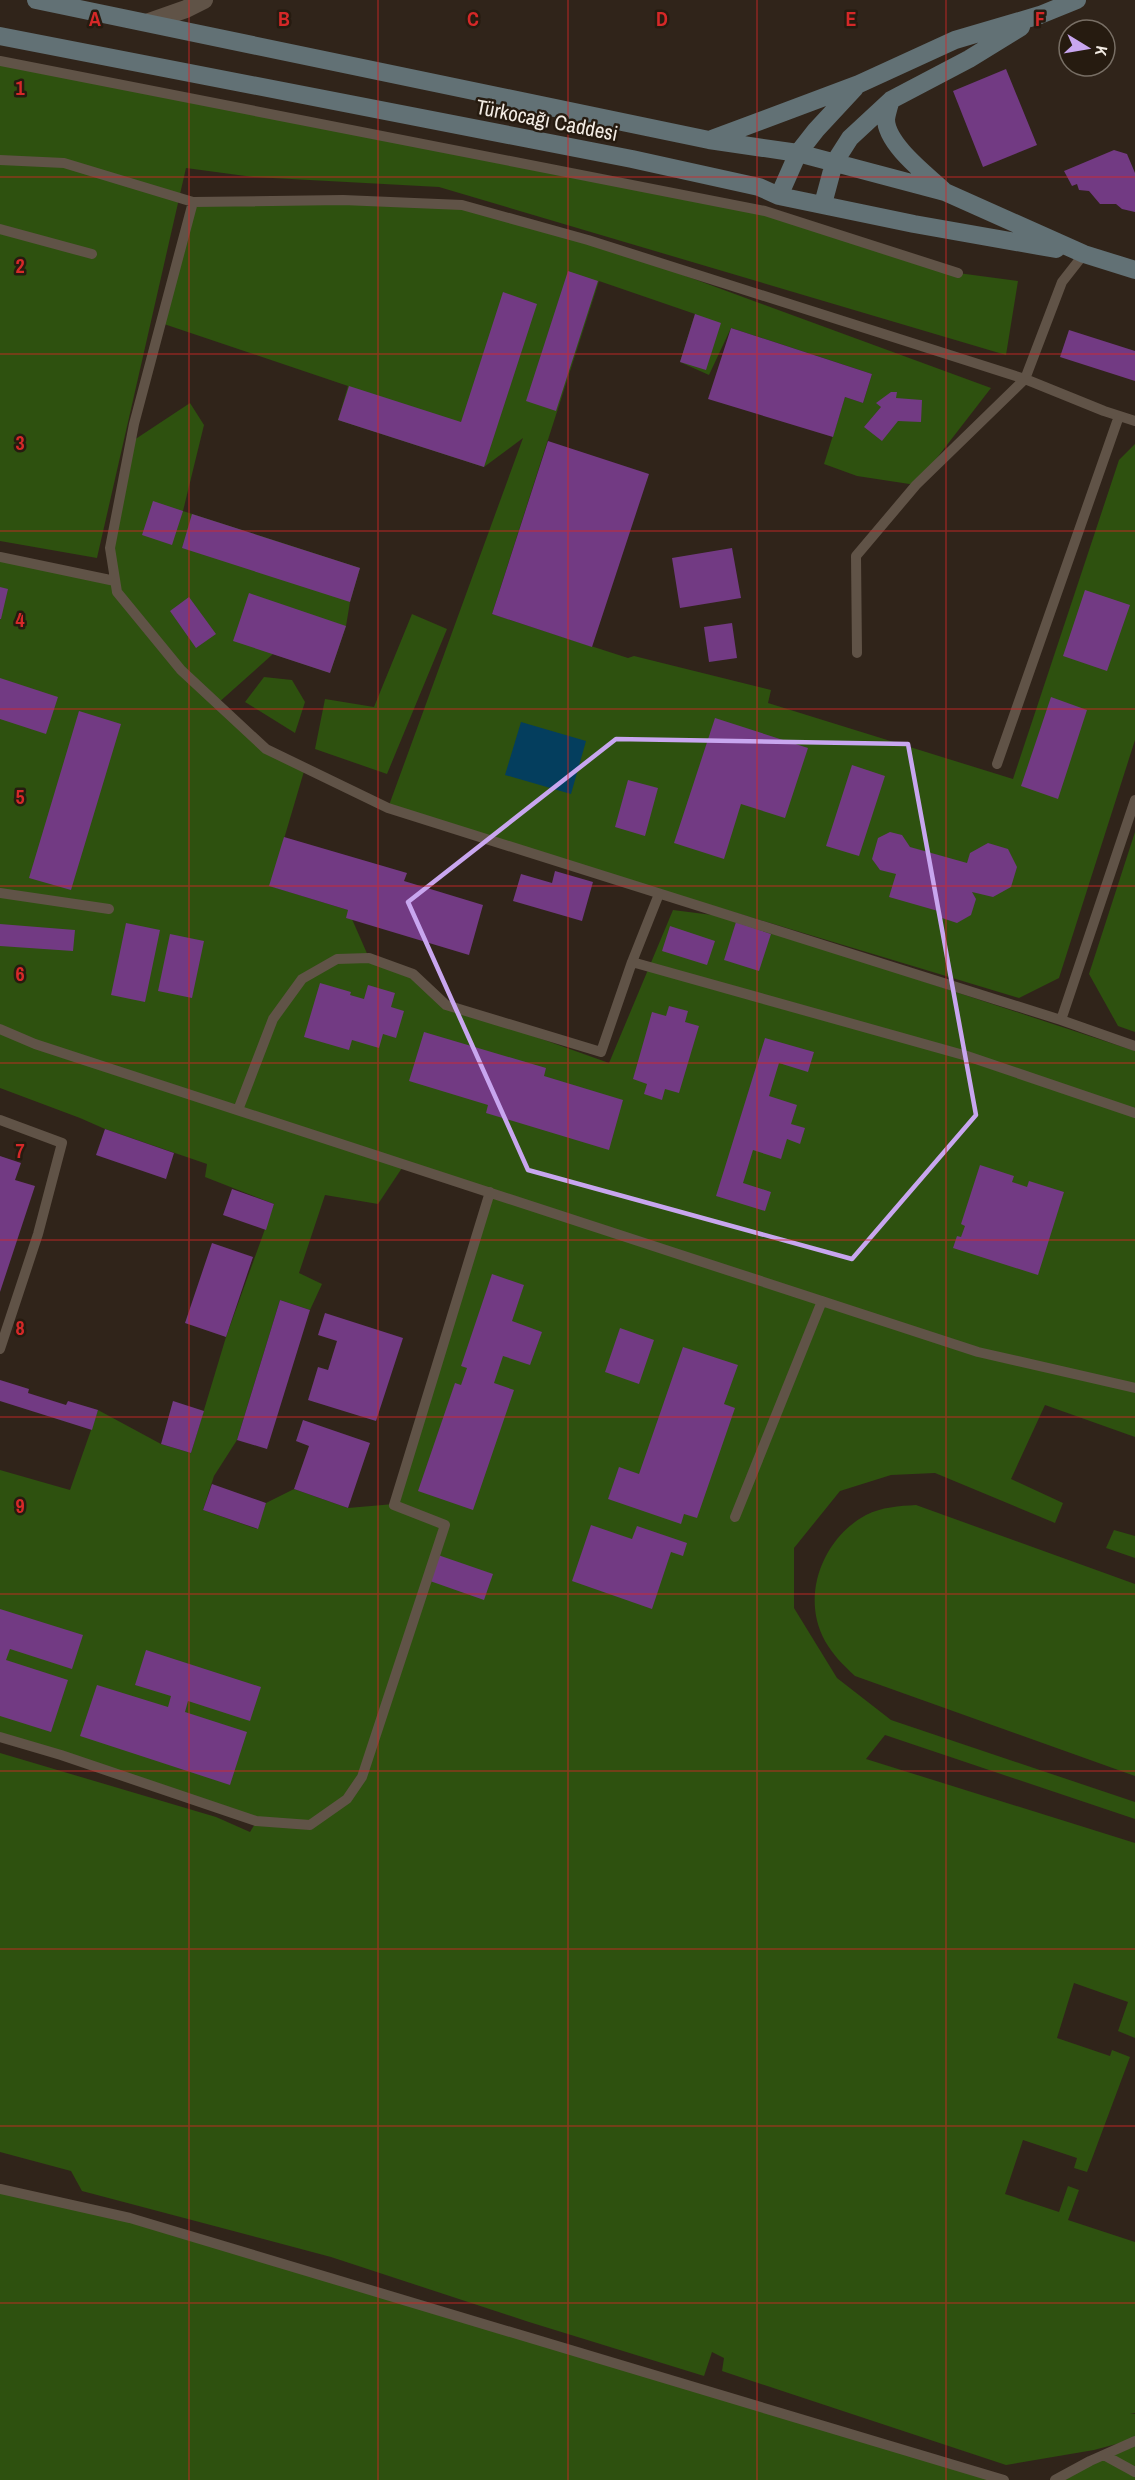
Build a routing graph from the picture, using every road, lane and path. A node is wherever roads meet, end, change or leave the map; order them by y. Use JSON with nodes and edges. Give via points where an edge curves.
{"nodes":[{"id":1,"x":36,"y":0,"type":"edge"},
{"id":2,"x":204,"y":0,"type":"edge"},
{"id":3,"x":1077,"y":0,"type":"edge"},
{"id":4,"x":1040,"y":15,"type":"junction"},
{"id":5,"x":148,"y":22,"type":"junction"},
{"id":6,"x":0,"y":36,"type":"edge"},
{"id":7,"x":0,"y":61,"type":"edge"},
{"id":8,"x":859,"y":84,"type":"junction"},
{"id":9,"x":891,"y":100,"type":"junction"},
{"id":10,"x":709,"y":140,"type":"junction"},
{"id":11,"x":798,"y":153,"type":"junction"},
{"id":12,"x":0,"y":160,"type":"edge"},
{"id":13,"x":834,"y":163,"type":"junction"},
{"id":14,"x":945,"y":192,"type":"junction"},
{"id":15,"x":779,"y":196,"type":"junction"},
{"id":16,"x":193,"y":202,"type":"junction"},
{"id":17,"x":822,"y":204,"type":"junction"},
{"id":18,"x":0,"y":229,"type":"edge"},
{"id":19,"x":92,"y":254,"type":"dead end"},
{"id":20,"x":1084,"y":254,"type":"junction"},
{"id":21,"x":1135,"y":270,"type":"edge"},
{"id":22,"x":958,"y":273,"type":"dead end"},
{"id":23,"x":1025,"y":379,"type":"junction"},
{"id":24,"x":1119,"y":416,"type":"junction"},
{"id":25,"x":1135,"y":421,"type":"edge"},
{"id":26,"x":0,"y":557,"type":"edge"},
{"id":27,"x":115,"y":581,"type":"junction"},
{"id":28,"x":857,"y":653,"type":"dead end"},
{"id":29,"x":997,"y":764,"type":"dead end"},
{"id":30,"x":1135,"y":800,"type":"edge"},
{"id":31,"x":0,"y":893,"type":"edge"},
{"id":32,"x":659,"y":894,"type":"junction"},
{"id":33,"x":109,"y":909,"type":"dead end"},
{"id":34,"x":632,"y":962,"type":"junction"},
{"id":35,"x":1061,"y":1020,"type":"junction"},
{"id":36,"x":0,"y":1029,"type":"edge"},
{"id":37,"x":1135,"y":1046,"type":"edge"},
{"id":38,"x":238,"y":1110,"type":"junction"},
{"id":39,"x":1135,"y":1113,"type":"edge"},
{"id":40,"x":0,"y":1120,"type":"edge"},
{"id":41,"x":490,"y":1192,"type":"junction"},
{"id":42,"x":822,"y":1301,"type":"junction"},
{"id":43,"x":0,"y":1349,"type":"edge"},
{"id":44,"x":1135,"y":1388,"type":"edge"},
{"id":45,"x":735,"y":1517,"type":"dead end"},
{"id":46,"x":0,"y":1737,"type":"edge"},
{"id":47,"x":0,"y":2189,"type":"edge"},
{"id":48,"x":1135,"y":2441,"type":"edge"},
{"id":49,"x":1104,"y":2455,"type":"junction"},
{"id":50,"x":1135,"y":2472,"type":"edge"},
{"id":51,"x":1004,"y":2480,"type":"edge"},
{"id":52,"x":1055,"y":2480,"type":"edge"}],
"edges":[{"from":1,"to":5,"type":"main road","name":"Türkocağı Caddesi"},
{"from":2,"to":5,"type":"street"},
{"from":3,"to":4,"type":"main road"},
{"from":4,"to":8,"type":"main road","via":[[955,40]]},
{"from":4,"to":9,"type":"main road","via":[[969,59]]},
{"from":5,"to":10,"type":"main road","name":"Türkocağı Caddesi"},
{"from":6,"to":15,"type":"main road","name":"Türkocağı Caddesi","via":[[632,159],[759,187]]},
{"from":7,"to":22,"type":"lane","via":[[765,211]]},
{"from":8,"to":10,"type":"main road"},
{"from":8,"to":11,"type":"main road"},
{"from":9,"to":13,"type":"main road","via":[[850,138]]},
{"from":9,"to":14,"type":"main road","via":[[886,120],[890,134]]},
{"from":10,"to":11,"type":"main road","name":"Türkocağı Caddesi"},
{"from":11,"to":13,"type":"main road","name":"Türkocağı Caddesi"},
{"from":11,"to":15,"type":"main road"},
{"from":12,"to":16,"type":"lane","via":[[64,162]]},
{"from":13,"to":14,"type":"main road","name":"Türkocağı Caddesi"},
{"from":13,"to":17,"type":"main road"},
{"from":14,"to":20,"type":"main road","name":"Türkocağı Caddesi"},
{"from":15,"to":17,"type":"main road","name":"Türkocağı Caddesi"},
{"from":16,"to":23,"type":"lane","via":[[343,200],[462,205],[588,240]]},
{"from":16,"to":27,"type":"lane","via":[[134,424],[110,548]]},
{"from":17,"to":20,"type":"main road","name":"Türkocağı Caddesi"},
{"from":18,"to":19,"type":"lane"},
{"from":20,"to":21,"type":"main road","name":"Türkocağı Caddesi"},
{"from":20,"to":23,"type":"lane","via":[[1062,282]]},
{"from":23,"to":24,"type":"lane"},
{"from":23,"to":28,"type":"lane","via":[[916,485],[856,556]]},
{"from":24,"to":25,"type":"lane"},
{"from":24,"to":29,"type":"lane"},
{"from":26,"to":27,"type":"lane"},
{"from":27,"to":32,"type":"lane","via":[[117,592],[181,670],[266,749],[388,807]]},
{"from":30,"to":35,"type":"lane"},
{"from":31,"to":33,"type":"lane"},
{"from":32,"to":34,"type":"lane"},
{"from":32,"to":35,"type":"lane"},
{"from":34,"to":38,"type":"lane","via":[[601,1052],[446,1005],[413,974],[369,958],[337,959],[302,979],[273,1019]]},
{"from":34,"to":39,"type":"lane","via":[[967,1056]]},
{"from":35,"to":37,"type":"lane"},
{"from":36,"to":38,"type":"lane"},
{"from":38,"to":41,"type":"lane"},
{"from":40,"to":43,"type":"lane","via":[[62,1143],[38,1234]]},
{"from":41,"to":42,"type":"lane"},
{"from":41,"to":46,"type":"lane","via":[[394,1504],[445,1525],[362,1777],[347,1799],[310,1825],[256,1821]]},
{"from":42,"to":44,"type":"lane","via":[[978,1352]]},
{"from":42,"to":45,"type":"lane"},
{"from":47,"to":51,"type":"lane","via":[[130,2218]]},
{"from":48,"to":49,"type":"lane"},
{"from":49,"to":50,"type":"lane"},
{"from":49,"to":52,"type":"lane"}]}
